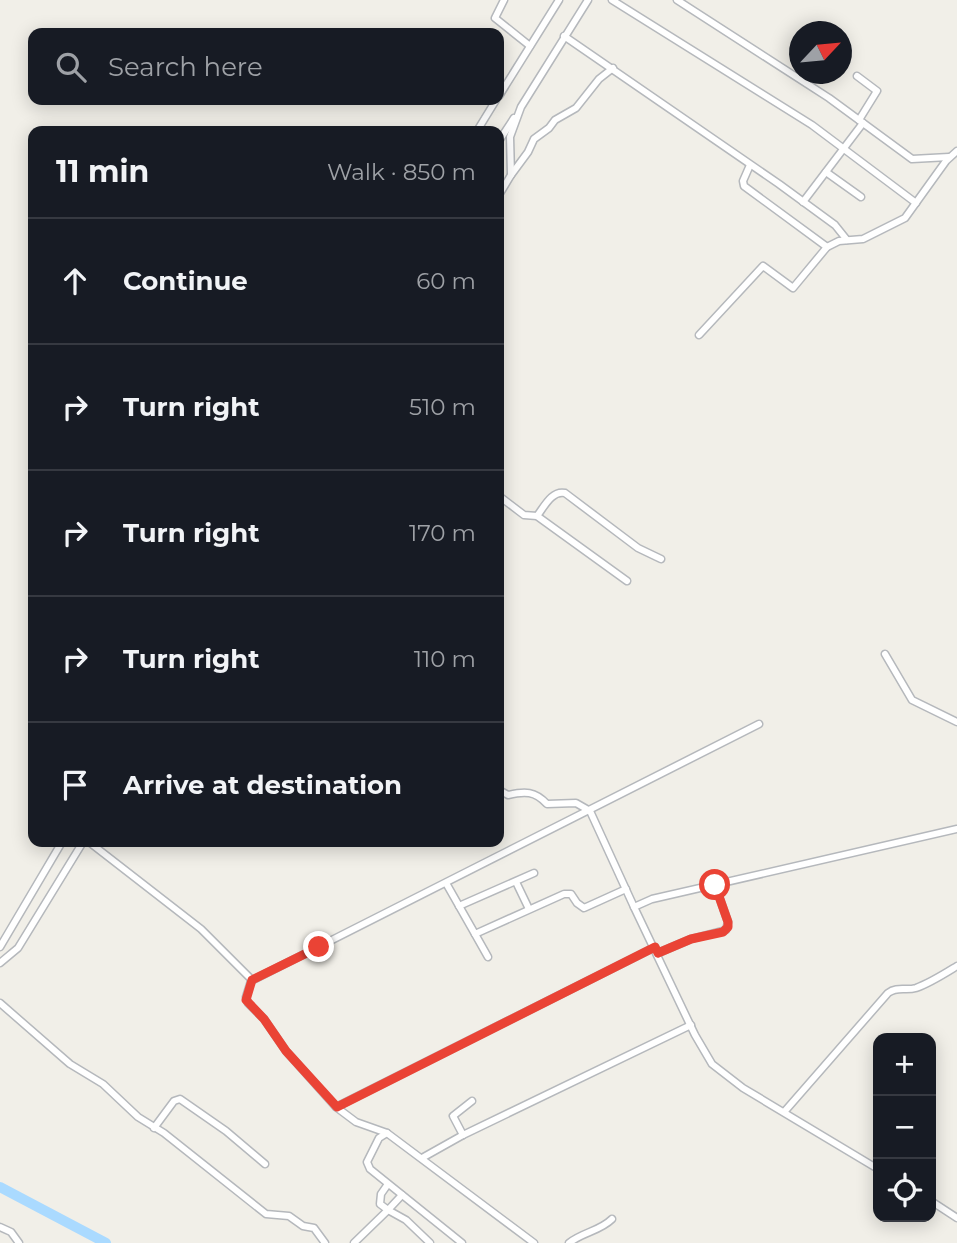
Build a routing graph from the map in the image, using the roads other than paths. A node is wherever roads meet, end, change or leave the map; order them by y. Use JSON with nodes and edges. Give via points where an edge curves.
{"nodes":[{"id":1,"x":504,"y":0,"type":"edge"},
{"id":2,"x":559,"y":0,"type":"edge"},
{"id":3,"x":588,"y":0,"type":"edge"},
{"id":4,"x":612,"y":0,"type":"edge"},
{"id":5,"x":677,"y":0,"type":"edge"},
{"id":6,"x":564,"y":36,"type":"junction"},
{"id":7,"x":530,"y":47,"type":"junction"},
{"id":8,"x":613,"y":68,"type":"junction"},
{"id":9,"x":857,"y":76,"type":"dead end"},
{"id":10,"x":504,"y":88,"type":"edge"},
{"id":11,"x":494,"y":105,"type":"edge"},
{"id":12,"x":520,"y":107,"type":"junction"},
{"id":13,"x":861,"y":121,"type":"junction"},
{"id":14,"x":480,"y":126,"type":"edge"},
{"id":15,"x":504,"y":134,"type":"edge"},
{"id":16,"x":844,"y":148,"type":"junction"},
{"id":17,"x":957,"y":151,"type":"edge"},
{"id":18,"x":949,"y":157,"type":"junction"},
{"id":19,"x":750,"y":165,"type":"junction"},
{"id":20,"x":826,"y":172,"type":"junction"},
{"id":21,"x":511,"y":175,"type":"junction"},
{"id":22,"x":504,"y":187,"type":"edge"},
{"id":23,"x":861,"y":197,"type":"dead end"},
{"id":24,"x":803,"y":202,"type":"junction"},
{"id":25,"x":916,"y":204,"type":"junction"},
{"id":26,"x":848,"y":240,"type":"junction"},
{"id":27,"x":827,"y":247,"type":"junction"},
{"id":28,"x":699,"y":335,"type":"dead end"},
{"id":29,"x":504,"y":500,"type":"edge"},
{"id":30,"x":537,"y":516,"type":"junction"},
{"id":31,"x":661,"y":559,"type":"dead end"},
{"id":32,"x":627,"y":582,"type":"dead end"},
{"id":33,"x":885,"y":654,"type":"dead end"},
{"id":34,"x":957,"y":722,"type":"edge"},
{"id":35,"x":760,"y":724,"type":"dead end"},
{"id":36,"x":504,"y":793,"type":"edge"},
{"id":37,"x":590,"y":811,"type":"junction"},
{"id":38,"x":957,"y":829,"type":"edge"},
{"id":39,"x":59,"y":847,"type":"edge"},
{"id":40,"x":80,"y":847,"type":"edge"},
{"id":41,"x":95,"y":847,"type":"edge"},
{"id":42,"x":534,"y":873,"type":"dead end"},
{"id":43,"x":516,"y":882,"type":"junction"},
{"id":44,"x":446,"y":883,"type":"junction"},
{"id":45,"x":715,"y":885,"type":"junction"},
{"id":46,"x":626,"y":888,"type":"junction"},
{"id":47,"x":459,"y":906,"type":"junction"},
{"id":48,"x":634,"y":907,"type":"junction"},
{"id":49,"x":529,"y":909,"type":"junction"},
{"id":50,"x":475,"y":934,"type":"junction"},
{"id":51,"x":0,"y":947,"type":"edge"},
{"id":52,"x":656,"y":950,"type":"junction"},
{"id":53,"x":488,"y":957,"type":"dead end"},
{"id":54,"x":0,"y":964,"type":"edge"},
{"id":55,"x":957,"y":966,"type":"edge"},
{"id":56,"x":252,"y":980,"type":"junction"},
{"id":57,"x":0,"y":1003,"type":"edge"},
{"id":58,"x":691,"y":1025,"type":"junction"},
{"id":59,"x":472,"y":1101,"type":"dead end"},
{"id":60,"x":337,"y":1107,"type":"junction"},
{"id":61,"x":785,"y":1111,"type":"junction"},
{"id":62,"x":154,"y":1128,"type":"junction"},
{"id":63,"x":375,"y":1129,"type":"junction"},
{"id":64,"x":387,"y":1133,"type":"junction"},
{"id":65,"x":463,"y":1135,"type":"junction"},
{"id":66,"x":379,"y":1138,"type":"junction"},
{"id":67,"x":422,"y":1158,"type":"junction"},
{"id":68,"x":265,"y":1164,"type":"dead end"},
{"id":69,"x":873,"y":1165,"type":"edge"},
{"id":70,"x":388,"y":1184,"type":"junction"},
{"id":71,"x":402,"y":1195,"type":"junction"},
{"id":72,"x":380,"y":1204,"type":"junction"},
{"id":73,"x":936,"y":1204,"type":"edge"},
{"id":74,"x":388,"y":1210,"type":"junction"},
{"id":75,"x":957,"y":1218,"type":"edge"},
{"id":76,"x":612,"y":1219,"type":"dead end"},
{"id":77,"x":376,"y":1220,"type":"junction"},
{"id":78,"x":0,"y":1227,"type":"edge"},
{"id":79,"x":22,"y":1243,"type":"edge"},
{"id":80,"x":325,"y":1243,"type":"edge"},
{"id":81,"x":354,"y":1243,"type":"edge"},
{"id":82,"x":430,"y":1243,"type":"edge"},
{"id":83,"x":462,"y":1243,"type":"edge"},
{"id":84,"x":534,"y":1243,"type":"edge"},
{"id":85,"x":569,"y":1243,"type":"edge"}],
"edges":[{"from":1,"to":7,"type":"street","via":[[495,18]]},
{"from":2,"to":7,"type":"street"},
{"from":3,"to":6,"type":"street"},
{"from":4,"to":16,"type":"street"},
{"from":5,"to":13,"type":"street"},
{"from":6,"to":8,"type":"street"},
{"from":6,"to":12,"type":"street"},
{"from":7,"to":10,"type":"street"},
{"from":8,"to":19,"type":"street"},
{"from":8,"to":21,"type":"street","via":[[576,108],[534,139]]},
{"from":9,"to":13,"type":"street","via":[[877,91]]},
{"from":11,"to":14,"type":"street"},
{"from":12,"to":15,"type":"street"},
{"from":12,"to":21,"type":"street","via":[[510,136]]},
{"from":13,"to":16,"type":"street"},
{"from":13,"to":18,"type":"street","via":[[915,160]]},
{"from":16,"to":20,"type":"street"},
{"from":16,"to":25,"type":"street"},
{"from":17,"to":18,"type":"street"},
{"from":18,"to":25,"type":"street"},
{"from":19,"to":24,"type":"street"},
{"from":19,"to":27,"type":"street","via":[[744,186]]},
{"from":20,"to":23,"type":"street"},
{"from":20,"to":24,"type":"street"},
{"from":21,"to":22,"type":"street"},
{"from":24,"to":26,"type":"street"},
{"from":25,"to":26,"type":"street","via":[[902,220],[863,239]]},
{"from":26,"to":27,"type":"street"},
{"from":27,"to":28,"type":"street","via":[[793,288],[763,266]]},
{"from":29,"to":30,"type":"street","via":[[524,515]]},
{"from":30,"to":31,"type":"street","via":[[555,494],[565,493],[638,548]]},
{"from":30,"to":32,"type":"street"},
{"from":33,"to":34,"type":"street","via":[[912,700]]},
{"from":35,"to":37,"type":"street"},
{"from":36,"to":37,"type":"street","via":[[536,793],[547,804],[576,803]]},
{"from":37,"to":44,"type":"street"},
{"from":37,"to":46,"type":"street"},
{"from":38,"to":45,"type":"street"},
{"from":39,"to":51,"type":"street"},
{"from":40,"to":54,"type":"street","via":[[18,948]]},
{"from":41,"to":56,"type":"street","via":[[201,929]]},
{"from":42,"to":43,"type":"street"},
{"from":43,"to":47,"type":"street"},
{"from":43,"to":49,"type":"street"},
{"from":44,"to":47,"type":"street"},
{"from":44,"to":56,"type":"street"},
{"from":45,"to":48,"type":"street"},
{"from":45,"to":52,"type":"street","via":[[728,922],[726,930]]},
{"from":46,"to":48,"type":"street"},
{"from":46,"to":49,"type":"street","via":[[587,907],[581,907],[569,893]]},
{"from":47,"to":50,"type":"street"},
{"from":48,"to":52,"type":"street"},
{"from":49,"to":50,"type":"street"},
{"from":50,"to":53,"type":"street"},
{"from":52,"to":58,"type":"street"},
{"from":52,"to":60,"type":"street"},
{"from":55,"to":61,"type":"street","via":[[919,987],[892,989]]},
{"from":56,"to":60,"type":"street","via":[[248,1003]]},
{"from":57,"to":62,"type":"street"},
{"from":58,"to":61,"type":"street","via":[[708,1058],[724,1075]]},
{"from":58,"to":65,"type":"street"},
{"from":59,"to":65,"type":"street","via":[[453,1116]]},
{"from":60,"to":63,"type":"street","via":[[349,1118]]},
{"from":61,"to":69,"type":"street"},
{"from":62,"to":68,"type":"street","via":[[180,1099]]},
{"from":62,"to":80,"type":"street","via":[[266,1214],[289,1216],[314,1228]]},
{"from":63,"to":64,"type":"street"},
{"from":63,"to":66,"type":"street"},
{"from":64,"to":66,"type":"street"},
{"from":64,"to":67,"type":"street"},
{"from":65,"to":67,"type":"street"},
{"from":66,"to":70,"type":"street","via":[[368,1164]]},
{"from":67,"to":84,"type":"street"},
{"from":70,"to":71,"type":"street"},
{"from":70,"to":72,"type":"street"},
{"from":71,"to":74,"type":"street"},
{"from":71,"to":83,"type":"street"},
{"from":72,"to":74,"type":"street"},
{"from":72,"to":77,"type":"street"},
{"from":73,"to":75,"type":"street"},
{"from":74,"to":77,"type":"street"},
{"from":74,"to":82,"type":"street"},
{"from":76,"to":85,"type":"street"},
{"from":77,"to":81,"type":"street"},
{"from":78,"to":79,"type":"street"}]}
